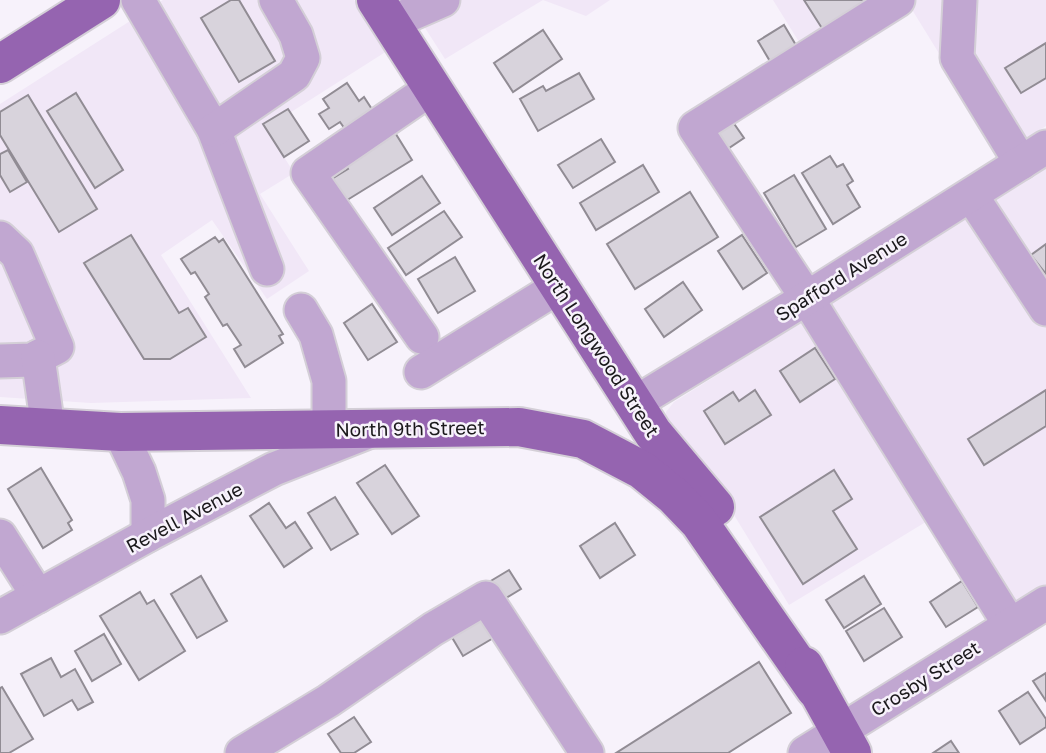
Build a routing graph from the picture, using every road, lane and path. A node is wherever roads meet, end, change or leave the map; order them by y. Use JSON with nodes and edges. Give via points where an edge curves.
{"nodes":[{"id":1,"x":101,"y":0,"type":"edge"},
{"id":2,"x":138,"y":0,"type":"edge"},
{"id":3,"x":276,"y":0,"type":"edge"},
{"id":4,"x":443,"y":0,"type":"edge"},
{"id":5,"x":898,"y":0,"type":"edge"},
{"id":6,"x":960,"y":0,"type":"edge"},
{"id":7,"x":383,"y":11,"type":"edge"},
{"id":8,"x":0,"y":64,"type":"edge"},
{"id":9,"x":432,"y":88,"type":"junction"},
{"id":10,"x":214,"y":130,"type":"junction"},
{"id":11,"x":1034,"y":155,"type":"edge"},
{"id":12,"x":971,"y":195,"type":"junction"},
{"id":13,"x":0,"y":237,"type":"edge"},
{"id":14,"x":267,"y":270,"type":"dead end"},
{"id":15,"x":558,"y":287,"type":"junction"},
{"id":16,"x":807,"y":298,"type":"junction"},
{"id":17,"x":1046,"y":309,"type":"edge"},
{"id":18,"x":301,"y":310,"type":"dead end"},
{"id":19,"x":422,"y":337,"type":"dead end"},
{"id":20,"x":38,"y":357,"type":"junction"},
{"id":21,"x":0,"y":361,"type":"edge"},
{"id":22,"x":421,"y":373,"type":"dead end"},
{"id":23,"x":635,"y":403,"type":"junction"},
{"id":24,"x":0,"y":425,"type":"edge"},
{"id":25,"x":48,"y":428,"type":"junction"},
{"id":26,"x":329,"y":430,"type":"junction"},
{"id":27,"x":374,"y":430,"type":"junction"},
{"id":28,"x":120,"y":432,"type":"junction"},
{"id":29,"x":148,"y":535,"type":"junction"},
{"id":30,"x":0,"y":536,"type":"edge"},
{"id":31,"x":38,"y":596,"type":"junction"},
{"id":32,"x":753,"y":598,"type":"joint"},
{"id":33,"x":1046,"y":603,"type":"edge"},
{"id":34,"x":0,"y":617,"type":"edge"},
{"id":35,"x":1010,"y":625,"type":"junction"},
{"id":36,"x":815,"y":689,"type":"junction"},
{"id":37,"x":846,"y":742,"type":"edge"},
{"id":38,"x":242,"y":753,"type":"edge"},
{"id":39,"x":587,"y":753,"type":"edge"},
{"id":40,"x":805,"y":753,"type":"edge"}],
"edges":[{"from":1,"to":8,"type":"main road"},
{"from":2,"to":10,"type":"street"},
{"from":3,"to":10,"type":"street","via":[[303,58],[294,75]]},
{"from":4,"to":7,"type":"street"},
{"from":5,"to":16,"type":"street","via":[[695,128]]},
{"from":6,"to":11,"type":"street","via":[[957,58]]},
{"from":7,"to":9,"type":"main road","name":"North Longwood Street"},
{"from":9,"to":15,"type":"main road","name":"North Longwood Street"},
{"from":9,"to":19,"type":"street","via":[[308,173]]},
{"from":10,"to":14,"type":"street"},
{"from":11,"to":12,"type":"street","name":"Spafford Avenue"},
{"from":12,"to":16,"type":"street","name":"Spafford Avenue"},
{"from":12,"to":17,"type":"street"},
{"from":13,"to":20,"type":"street","via":[[17,254],[57,347]]},
{"from":15,"to":22,"type":"street"},
{"from":15,"to":23,"type":"main road","name":"North Longwood Street"},
{"from":16,"to":23,"type":"street","name":"Spafford Avenue"},
{"from":16,"to":35,"type":"street"},
{"from":18,"to":26,"type":"street","via":[[316,335],[329,381]]},
{"from":20,"to":21,"type":"street"},
{"from":20,"to":25,"type":"street"},
{"from":23,"to":36,"type":"main road","name":"North Longwood Street","via":[[653,433],[732,532]]},
{"from":24,"to":25,"type":"main road","name":"North 9th Street"},
{"from":25,"to":28,"type":"main road","name":"North 9th Street"},
{"from":26,"to":27,"type":"main road","name":"North 9th Street"},
{"from":26,"to":28,"type":"main road","name":"North 9th Street"},
{"from":27,"to":29,"type":"street","name":"Revell Avenue","via":[[274,469]]},
{"from":27,"to":32,"type":"main road","name":"North 9th Street","via":[[519,427],[583,439],[642,470],[674,496],[699,522]]},
{"from":28,"to":29,"type":"street","via":[[148,500]]},
{"from":29,"to":31,"type":"street","name":"Revell Avenue"},
{"from":30,"to":31,"type":"street"},
{"from":31,"to":34,"type":"street","name":"Revell Avenue"},
{"from":32,"to":36,"type":"main road","name":"North Longwood Street"},
{"from":33,"to":35,"type":"street","name":"Crosby Street"},
{"from":35,"to":37,"type":"street","name":"Crosby Street"},
{"from":36,"to":37,"type":"main road","name":"North Longwood Street"},
{"from":37,"to":40,"type":"street","name":"Crosby Street"},
{"from":38,"to":39,"type":"street","via":[[486,598]]}]}
